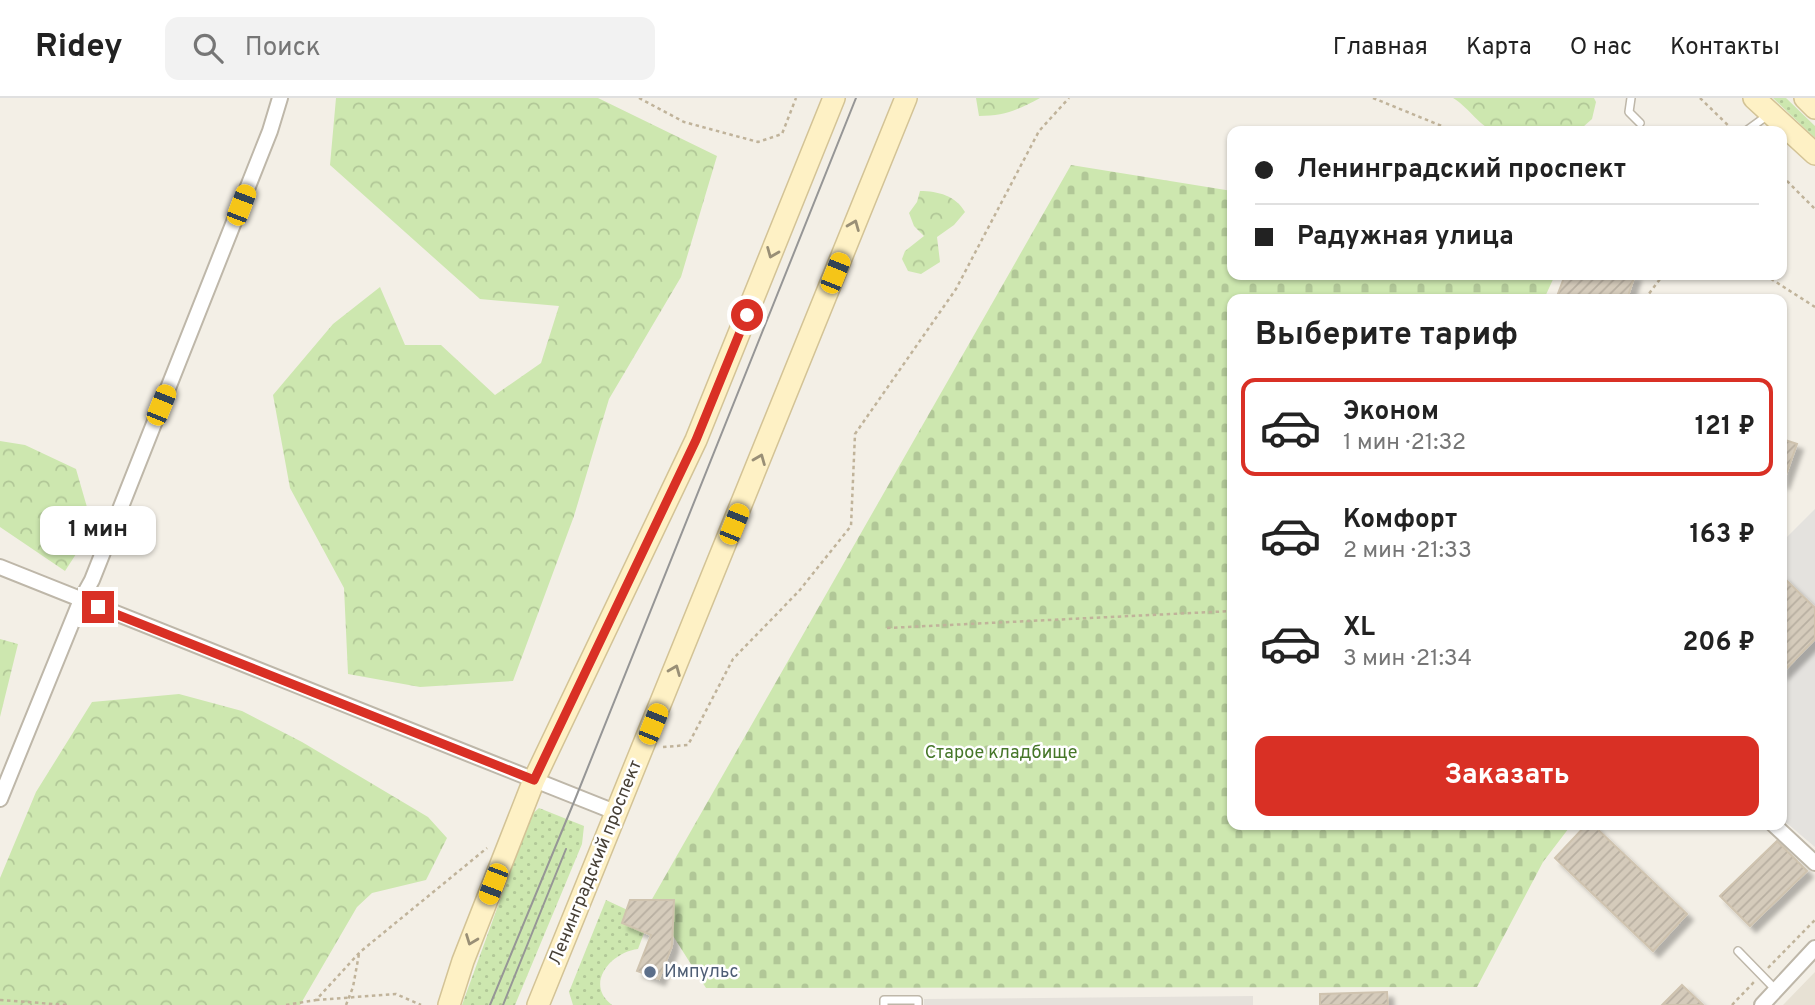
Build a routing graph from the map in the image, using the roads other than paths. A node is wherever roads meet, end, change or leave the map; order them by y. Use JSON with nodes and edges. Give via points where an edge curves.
{"nodes":[{"id":1,"x":280,"y":98,"type":"edge"},
{"id":2,"x":834,"y":98,"type":"edge"},
{"id":3,"x":906,"y":98,"type":"edge"},
{"id":4,"x":1631,"y":98,"type":"edge"},
{"id":5,"x":1754,"y":98,"type":"edge"},
{"id":6,"x":1805,"y":98,"type":"edge"},
{"id":7,"x":1815,"y":108,"type":"edge"},
{"id":8,"x":1771,"y":114,"type":"junction"},
{"id":9,"x":1640,"y":123,"type":"dead end"},
{"id":10,"x":1753,"y":126,"type":"edge"},
{"id":11,"x":1784,"y":126,"type":"edge"},
{"id":12,"x":1787,"y":129,"type":"edge"},
{"id":13,"x":1815,"y":154,"type":"edge"},
{"id":14,"x":0,"y":567,"type":"edge"},
{"id":15,"x":81,"y":600,"type":"junction"},
{"id":16,"x":534,"y":780,"type":"junction"},
{"id":17,"x":0,"y":799,"type":"edge"},
{"id":18,"x":615,"y":811,"type":"junction"},
{"id":19,"x":1779,"y":830,"type":"edge"},
{"id":20,"x":1815,"y":863,"type":"edge"},
{"id":21,"x":1815,"y":948,"type":"edge"},
{"id":22,"x":1738,"y":951,"type":"dead end"},
{"id":23,"x":1776,"y":990,"type":"junction"},
{"id":24,"x":449,"y":1005,"type":"edge"},
{"id":25,"x":538,"y":1005,"type":"edge"},
{"id":26,"x":884,"y":1005,"type":"edge"},
{"id":27,"x":918,"y":1005,"type":"edge"},
{"id":28,"x":1762,"y":1005,"type":"edge"}],
"edges":[{"from":1,"to":15,"type":"street"},
{"from":2,"to":16,"type":"main road","one_way":true,"via":[[696,440]]},
{"from":18,"to":3,"type":"main road","name":"Ленинградский проспект","one_way":true},
{"from":4,"to":9,"type":"lane","via":[[1629,113]]},
{"from":5,"to":8,"type":"main road"},
{"from":6,"to":7,"type":"main road"},
{"from":8,"to":10,"type":"lane"},
{"from":8,"to":11,"type":"main road"},
{"from":12,"to":13,"type":"main road"},
{"from":14,"to":15,"type":"street"},
{"from":15,"to":16,"type":"street"},
{"from":15,"to":17,"type":"street"},
{"from":16,"to":18,"type":"street"},
{"from":16,"to":24,"type":"main road","one_way":true},
{"from":18,"to":25,"type":"main road","name":"Ленинградский проспект"},
{"from":19,"to":20,"type":"street"},
{"from":21,"to":23,"type":"street"},
{"from":22,"to":23,"type":"lane"},
{"from":23,"to":28,"type":"street"},
{"from":26,"to":27,"type":"lane","via":[[884,1000],[918,1000]]}]}
